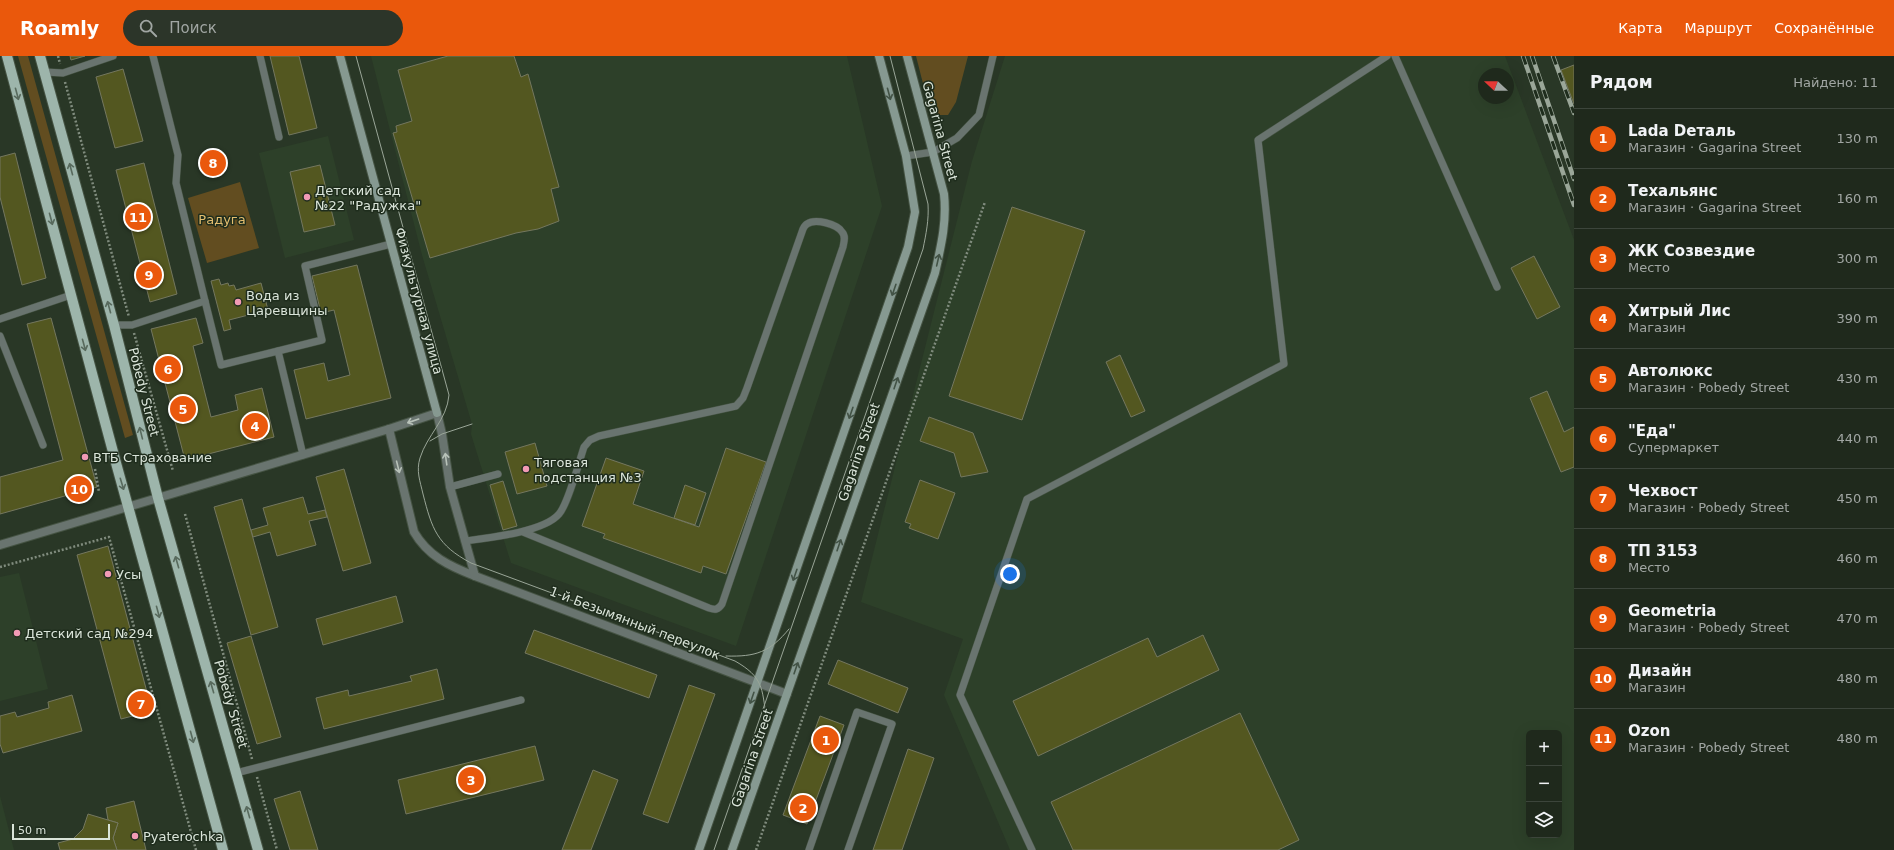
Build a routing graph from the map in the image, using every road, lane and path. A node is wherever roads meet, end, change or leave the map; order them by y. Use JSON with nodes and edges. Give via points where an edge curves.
{"nodes":[{"id":1,"x":7,"y":56,"type":"edge"},
{"id":2,"x":40,"y":56,"type":"edge"},
{"id":3,"x":58,"y":56,"type":"edge"},
{"id":4,"x":113,"y":56,"type":"edge"},
{"id":5,"x":153,"y":56,"type":"edge"},
{"id":6,"x":260,"y":56,"type":"edge"},
{"id":7,"x":340,"y":56,"type":"edge"},
{"id":8,"x":879,"y":56,"type":"edge"},
{"id":9,"x":907,"y":56,"type":"edge"},
{"id":10,"x":993,"y":56,"type":"edge"},
{"id":11,"x":1387,"y":56,"type":"edge"},
{"id":12,"x":1395,"y":56,"type":"edge"},
{"id":13,"x":44,"y":72,"type":"junction"},
{"id":14,"x":63,"y":73,"type":"junction"},
{"id":15,"x":279,"y":137,"type":"dead end"},
{"id":16,"x":933,"y":152,"type":"junction"},
{"id":17,"x":906,"y":156,"type":"junction"},
{"id":18,"x":985,"y":202,"type":"dead end"},
{"id":19,"x":391,"y":244,"type":"junction"},
{"id":20,"x":1497,"y":287,"type":"dead end"},
{"id":21,"x":71,"y":295,"type":"junction"},
{"id":22,"x":205,"y":301,"type":"junction"},
{"id":23,"x":0,"y":319,"type":"edge"},
{"id":24,"x":114,"y":325,"type":"junction"},
{"id":25,"x":132,"y":325,"type":"junction"},
{"id":26,"x":0,"y":336,"type":"edge"},
{"id":27,"x":278,"y":351,"type":"junction"},
{"id":28,"x":437,"y":413,"type":"junction"},
{"id":29,"x":389,"y":429,"type":"junction"},
{"id":30,"x":43,"y":445,"type":"dead end"},
{"id":31,"x":303,"y":455,"type":"junction"},
{"id":32,"x":95,"y":469,"type":"dead end"},
{"id":33,"x":173,"y":471,"type":"dead end"},
{"id":34,"x":498,"y":474,"type":"dead end"},
{"id":35,"x":450,"y":487,"type":"junction"},
{"id":36,"x":99,"y":492,"type":"dead end"},
{"id":37,"x":158,"y":498,"type":"junction"},
{"id":38,"x":129,"y":507,"type":"junction"},
{"id":39,"x":185,"y":514,"type":"dead end"},
{"id":40,"x":522,"y":532,"type":"junction"},
{"id":41,"x":465,"y":541,"type":"junction"},
{"id":42,"x":0,"y":545,"type":"edge"},
{"id":43,"x":0,"y":567,"type":"edge"},
{"id":44,"x":474,"y":576,"type":"junction"},
{"id":45,"x":758,"y":682,"type":"junction"},
{"id":46,"x":787,"y":694,"type":"junction"},
{"id":47,"x":521,"y":700,"type":"dead end"},
{"id":48,"x":255,"y":768,"type":"junction"},
{"id":49,"x":236,"y":773,"type":"junction"},
{"id":50,"x":196,"y":850,"type":"edge"},
{"id":51,"x":223,"y":850,"type":"edge"},
{"id":52,"x":258,"y":850,"type":"edge"},
{"id":53,"x":277,"y":850,"type":"edge"},
{"id":54,"x":699,"y":850,"type":"edge"},
{"id":55,"x":732,"y":850,"type":"edge"},
{"id":56,"x":756,"y":850,"type":"edge"},
{"id":57,"x":809,"y":850,"type":"edge"},
{"id":58,"x":848,"y":850,"type":"edge"},
{"id":59,"x":1032,"y":850,"type":"edge"}],
"edges":[{"from":1,"to":21,"type":"main road","one_way":true},
{"from":2,"to":13,"type":"main road","name":"Pobedy Street"},
{"from":3,"to":14,"type":"path"},
{"from":4,"to":14,"type":"lane"},
{"from":5,"to":22,"type":"lane","via":[[178,155],[176,183]]},
{"from":6,"to":15,"type":"lane"},
{"from":7,"to":19,"type":"main road","name":"Физкультурная улица"},
{"from":8,"to":17,"type":"main road","name":"Gagarina Street","one_way":true},
{"from":9,"to":16,"type":"main road","name":"Gagarina Street"},
{"from":10,"to":16,"type":"lane","via":[[979,114],[957,138]]},
{"from":11,"to":59,"type":"lane","via":[[1258,140],[1284,364],[1027,499],[960,695]]},
{"from":12,"to":20,"type":"lane"},
{"from":13,"to":14,"type":"lane"},
{"from":24,"to":13,"type":"main road","name":"Pobedy Street","one_way":true},
{"from":14,"to":25,"type":"path"},
{"from":16,"to":17,"type":"lane"},
{"from":46,"to":16,"type":"main road","name":"Gagarina Street","one_way":true,"via":[[935,273],[945,230],[946,210]]},
{"from":17,"to":45,"type":"main road","name":"Gagarina Street","one_way":true,"via":[[915,212],[908,247]]},
{"from":18,"to":56,"type":"path"},
{"from":19,"to":27,"type":"lane","via":[[306,266],[322,340]]},
{"from":19,"to":28,"type":"main road","name":"Физкультурная улица"},
{"from":21,"to":23,"type":"lane"},
{"from":21,"to":38,"type":"main road","one_way":true},
{"from":22,"to":25,"type":"lane"},
{"from":22,"to":27,"type":"lane","via":[[221,364]]},
{"from":24,"to":25,"type":"lane"},
{"from":37,"to":24,"type":"main road","name":"Pobedy Street","one_way":true},
{"from":25,"to":33,"type":"path"},
{"from":26,"to":30,"type":"lane"},
{"from":27,"to":31,"type":"lane"},
{"from":28,"to":29,"type":"street","one_way":true},
{"from":35,"to":28,"type":"street","one_way":true},
{"from":29,"to":31,"type":"street"},
{"from":29,"to":44,"type":"street","name":"1-й Безымянный переулок","one_way":true,"via":[[414,532],[419,541],[436,558]]},
{"from":31,"to":37,"type":"street"},
{"from":32,"to":36,"type":"path"},
{"from":34,"to":35,"type":"lane"},
{"from":35,"to":41,"type":"street"},
{"from":37,"to":38,"type":"street"},
{"from":49,"to":37,"type":"main road","name":"Pobedy Street","one_way":true},
{"from":38,"to":42,"type":"street"},
{"from":38,"to":51,"type":"main road","one_way":true},
{"from":39,"to":48,"type":"path"},
{"from":40,"to":40,"type":"lane","via":[[553,520],[559,515],[584,448],[590,440],[736,406],[745,393],[803,229],[807,224],[817,221],[842,231],[845,236],[843,247],[719,609],[709,608]]},
{"from":40,"to":41,"type":"lane"},
{"from":41,"to":44,"type":"street"},
{"from":43,"to":50,"type":"path","via":[[109,537]]},
{"from":44,"to":45,"type":"street","name":"1-й Безымянный переулок"},
{"from":45,"to":46,"type":"street","name":"1-й Безымянный переулок"},
{"from":45,"to":54,"type":"main road","name":"Gagarina Street","one_way":true},
{"from":46,"to":55,"type":"main road","name":"Gagarina Street"},
{"from":47,"to":48,"type":"lane"},
{"from":48,"to":49,"type":"lane"},
{"from":48,"to":53,"type":"path"},
{"from":52,"to":49,"type":"main road","name":"Pobedy Street","one_way":true},
{"from":57,"to":58,"type":"lane","via":[[857,712],[892,724]]}]}
